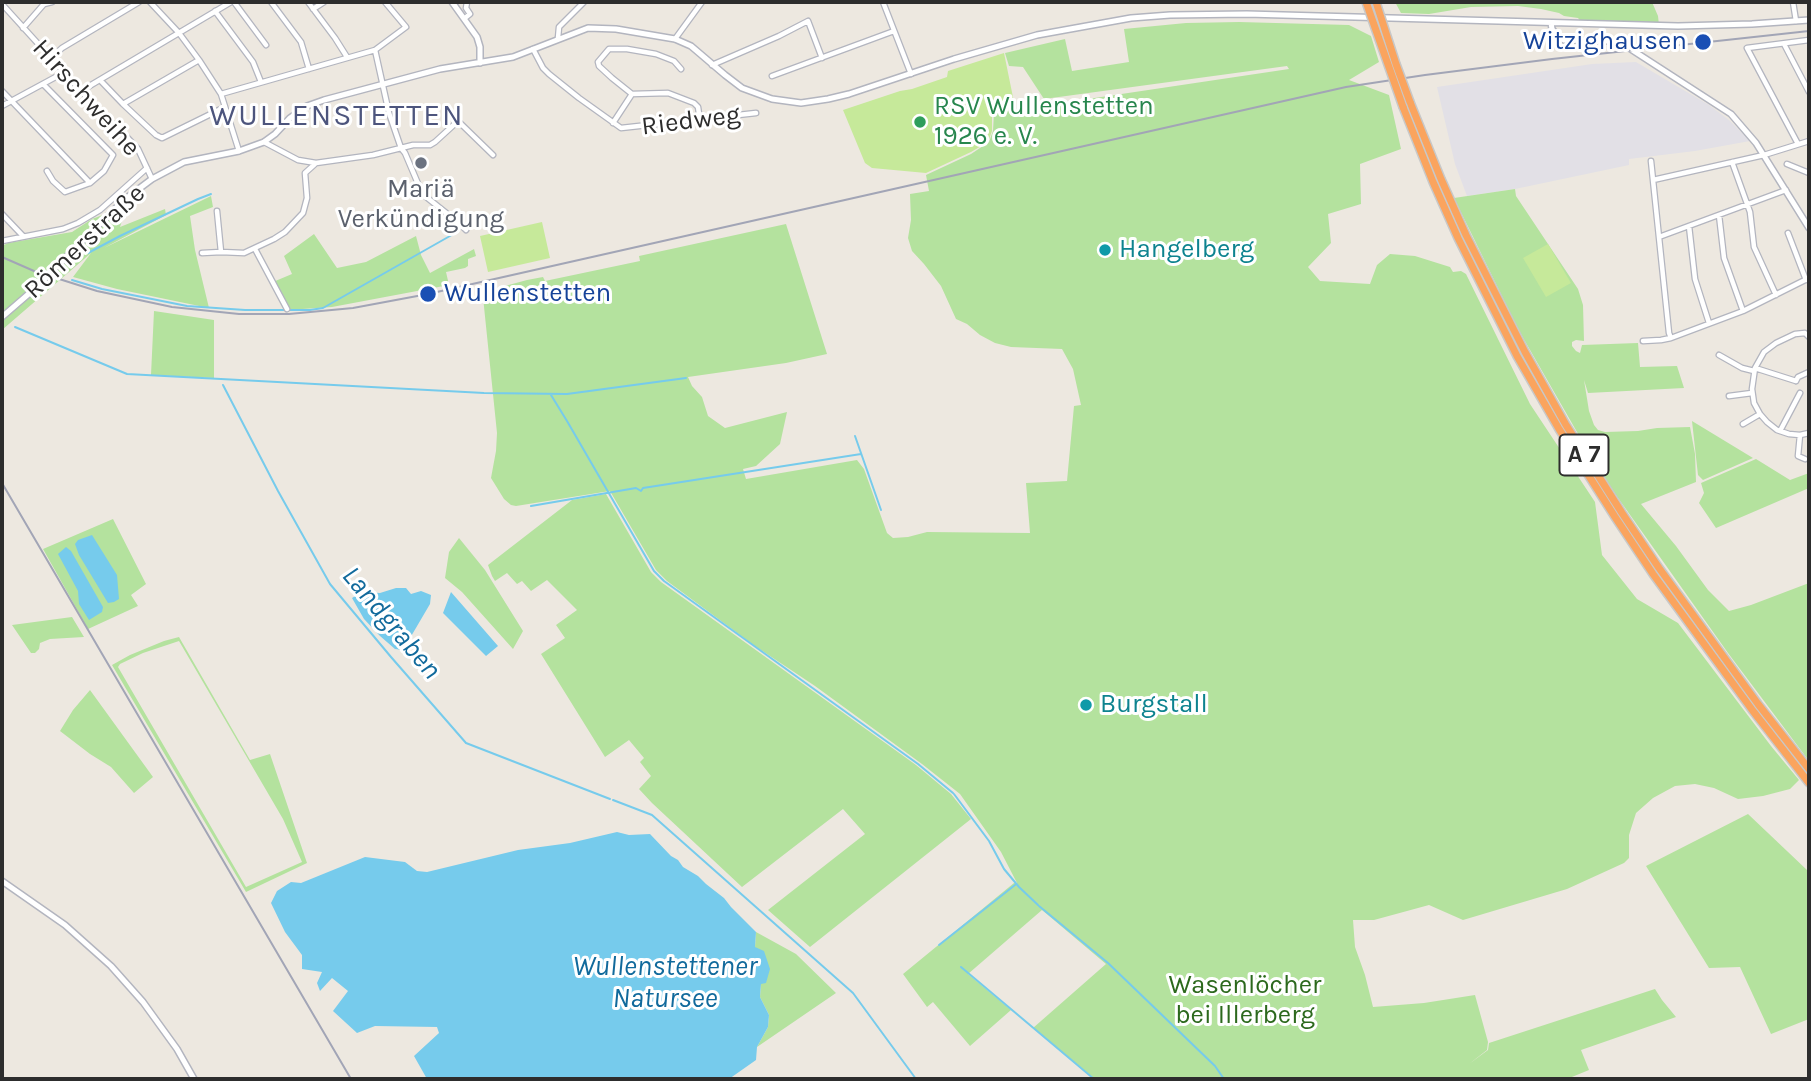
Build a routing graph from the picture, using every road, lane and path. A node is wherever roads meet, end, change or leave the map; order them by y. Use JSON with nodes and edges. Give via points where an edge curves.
{"nodes":[{"id":1,"x":52,"y":2,"type":"edge"},
{"id":2,"x":139,"y":2,"type":"edge"},
{"id":3,"x":150,"y":2,"type":"edge"},
{"id":4,"x":232,"y":2,"type":"edge"},
{"id":5,"x":271,"y":2,"type":"edge"},
{"id":6,"x":308,"y":2,"type":"edge"},
{"id":7,"x":324,"y":2,"type":"edge"},
{"id":8,"x":385,"y":2,"type":"edge"},
{"id":9,"x":452,"y":2,"type":"edge"},
{"id":10,"x":467,"y":2,"type":"edge"},
{"id":11,"x":584,"y":2,"type":"edge"},
{"id":12,"x":702,"y":2,"type":"edge"},
{"id":13,"x":883,"y":2,"type":"edge"},
{"id":14,"x":1366,"y":2,"type":"edge"},
{"id":15,"x":1376,"y":2,"type":"edge"},
{"id":16,"x":1793,"y":2,"type":"edge"},
{"id":17,"x":2,"y":4,"type":"edge"},
{"id":18,"x":313,"y":9,"type":"junction"},
{"id":19,"x":215,"y":11,"type":"junction"},
{"id":20,"x":465,"y":18,"type":"junction"},
{"id":21,"x":1809,"y":20,"type":"edge"},
{"id":22,"x":1796,"y":21,"type":"junction"},
{"id":23,"x":1551,"y":23,"type":"junction"},
{"id":24,"x":23,"y":28,"type":"junction"},
{"id":25,"x":894,"y":31,"type":"junction"},
{"id":26,"x":179,"y":33,"type":"junction"},
{"id":27,"x":558,"y":38,"type":"junction"},
{"id":28,"x":675,"y":39,"type":"junction"},
{"id":29,"x":1809,"y":40,"type":"edge"},
{"id":30,"x":1784,"y":44,"type":"junction"},
{"id":31,"x":266,"y":45,"type":"dead end"},
{"id":32,"x":533,"y":49,"type":"junction"},
{"id":33,"x":375,"y":50,"type":"junction"},
{"id":34,"x":347,"y":58,"type":"junction"},
{"id":35,"x":822,"y":58,"type":"junction"},
{"id":36,"x":50,"y":59,"type":"junction"},
{"id":37,"x":199,"y":60,"type":"junction"},
{"id":38,"x":480,"y":62,"type":"junction"},
{"id":39,"x":712,"y":65,"type":"junction"},
{"id":40,"x":309,"y":69,"type":"junction"},
{"id":41,"x":681,"y":69,"type":"dead end"},
{"id":42,"x":63,"y":73,"type":"junction"},
{"id":43,"x":911,"y":74,"type":"junction"},
{"id":44,"x":772,"y":76,"type":"dead end"},
{"id":45,"x":100,"y":80,"type":"junction"},
{"id":46,"x":261,"y":82,"type":"junction"},
{"id":47,"x":43,"y":84,"type":"junction"},
{"id":48,"x":382,"y":85,"type":"junction"},
{"id":49,"x":2,"y":90,"type":"edge"},
{"id":50,"x":81,"y":91,"type":"junction"},
{"id":51,"x":1809,"y":92,"type":"edge"},
{"id":52,"x":221,"y":94,"type":"junction"},
{"id":53,"x":632,"y":94,"type":"junction"},
{"id":54,"x":10,"y":101,"type":"junction"},
{"id":55,"x":123,"y":104,"type":"junction"},
{"id":56,"x":1407,"y":104,"type":"junction"},
{"id":57,"x":2,"y":106,"type":"edge"},
{"id":58,"x":225,"y":107,"type":"junction"},
{"id":59,"x":756,"y":113,"type":"dead end"},
{"id":60,"x":700,"y":120,"type":"junction"},
{"id":61,"x":613,"y":123,"type":"junction"},
{"id":62,"x":1809,"y":141,"type":"edge"},
{"id":63,"x":264,"y":142,"type":"junction"},
{"id":64,"x":1798,"y":144,"type":"junction"},
{"id":65,"x":401,"y":148,"type":"junction"},
{"id":66,"x":239,"y":151,"type":"junction"},
{"id":67,"x":493,"y":155,"type":"dead end"},
{"id":68,"x":1764,"y":155,"type":"junction"},
{"id":69,"x":1651,"y":161,"type":"dead end"},
{"id":70,"x":1732,"y":162,"type":"junction"},
{"id":71,"x":316,"y":163,"type":"junction"},
{"id":72,"x":1787,"y":164,"type":"dead end"},
{"id":73,"x":147,"y":168,"type":"junction"},
{"id":74,"x":47,"y":171,"type":"dead end"},
{"id":75,"x":1809,"y":173,"type":"edge"},
{"id":76,"x":152,"y":179,"type":"junction"},
{"id":77,"x":1653,"y":180,"type":"junction"},
{"id":78,"x":90,"y":183,"type":"junction"},
{"id":79,"x":1786,"y":190,"type":"junction"},
{"id":80,"x":1748,"y":204,"type":"junction"},
{"id":81,"x":217,"y":211,"type":"dead end"},
{"id":82,"x":2,"y":214,"type":"edge"},
{"id":83,"x":1719,"y":215,"type":"junction"},
{"id":84,"x":1689,"y":226,"type":"junction"},
{"id":85,"x":1809,"y":228,"type":"edge"},
{"id":86,"x":466,"y":230,"type":"dead end"},
{"id":87,"x":1788,"y":233,"type":"dead end"},
{"id":88,"x":24,"y":237,"type":"junction"},
{"id":89,"x":1659,"y":237,"type":"junction"},
{"id":90,"x":2,"y":241,"type":"edge"},
{"id":91,"x":255,"y":249,"type":"junction"},
{"id":92,"x":220,"y":252,"type":"junction"},
{"id":93,"x":202,"y":253,"type":"dead end"},
{"id":94,"x":1807,"y":279,"type":"edge"},
{"id":95,"x":1776,"y":295,"type":"junction"},
{"id":96,"x":287,"y":309,"type":"dead end"},
{"id":97,"x":1743,"y":311,"type":"junction"},
{"id":98,"x":2,"y":317,"type":"edge"},
{"id":99,"x":1709,"y":323,"type":"junction"},
{"id":100,"x":1807,"y":335,"type":"edge"},
{"id":101,"x":1671,"y":338,"type":"junction"},
{"id":102,"x":1513,"y":339,"type":"junction"},
{"id":103,"x":1643,"y":341,"type":"dead end"},
{"id":104,"x":1719,"y":355,"type":"dead end"},
{"id":105,"x":1754,"y":370,"type":"junction"},
{"id":106,"x":1809,"y":372,"type":"edge"},
{"id":107,"x":1796,"y":381,"type":"junction"},
{"id":108,"x":1752,"y":393,"type":"junction"},
{"id":109,"x":1800,"y":393,"type":"junction"},
{"id":110,"x":1808,"y":393,"type":"edge"},
{"id":111,"x":1729,"y":396,"type":"dead end"},
{"id":112,"x":1760,"y":414,"type":"junction"},
{"id":113,"x":1743,"y":424,"type":"dead end"},
{"id":114,"x":1780,"y":431,"type":"junction"},
{"id":115,"x":1809,"y":433,"type":"edge"},
{"id":116,"x":1800,"y":435,"type":"junction"},
{"id":117,"x":1805,"y":459,"type":"dead end"},
{"id":118,"x":1809,"y":769,"type":"edge"},
{"id":119,"x":1809,"y":783,"type":"edge"},
{"id":120,"x":2,"y":881,"type":"edge"},
{"id":121,"x":194,"y":1079,"type":"edge"}],
"edges":[{"from":1,"to":24,"type":"street","via":[[44,4]]},
{"from":2,"to":36,"type":"street"},
{"from":3,"to":26,"type":"street"},
{"from":4,"to":19,"type":"street"},
{"from":4,"to":31,"type":"street"},
{"from":5,"to":40,"type":"street","via":[[300,42]]},
{"from":6,"to":18,"type":"street"},
{"from":7,"to":18,"type":"street"},
{"from":8,"to":33,"type":"street","via":[[406,27]]},
{"from":9,"to":20,"type":"main road"},
{"from":10,"to":20,"type":"street","via":[[470,14]]},
{"from":11,"to":27,"type":"street","via":[[559,27]]},
{"from":12,"to":28,"type":"street"},
{"from":13,"to":25,"type":"street"},
{"from":14,"to":56,"type":"highway","number":"A 7","bridge":true},
{"from":15,"to":56,"type":"highway","number":"A 7","bridge":true},
{"from":16,"to":22,"type":"street"},
{"from":17,"to":24,"type":"street","name":"Hirschweihe"},
{"from":18,"to":34,"type":"street"},
{"from":19,"to":26,"type":"street"},
{"from":19,"to":46,"type":"street","via":[[253,62]]},
{"from":20,"to":38,"type":"main road","via":[[479,41]]},
{"from":21,"to":22,"type":"main road","name":"Römerstraße"},
{"from":22,"to":23,"type":"main road","name":"Römerstraße","via":[[1678,26]]},
{"from":23,"to":43,"type":"main road","name":"Römerstraße","via":[[1247,14],[1131,18],[1037,35]]},
{"from":23,"to":68,"type":"main road","via":[[1564,40],[1626,46],[1731,114]]},
{"from":24,"to":36,"type":"street","name":"Hirschweihe"},
{"from":25,"to":35,"type":"street"},
{"from":25,"to":43,"type":"street"},
{"from":26,"to":37,"type":"street"},
{"from":26,"to":45,"type":"street"},
{"from":27,"to":28,"type":"main road","name":"Römerstraße","via":[[597,27]]},
{"from":27,"to":32,"type":"main road","name":"Römerstraße"},
{"from":28,"to":39,"type":"main road","name":"Römerstraße"},
{"from":29,"to":30,"type":"street"},
{"from":30,"to":51,"type":"street"},
{"from":30,"to":64,"type":"street","via":[[1747,48]]},
{"from":32,"to":38,"type":"main road","name":"Römerstraße"},
{"from":32,"to":61,"type":"street","name":"Riedweg","via":[[549,74]]},
{"from":33,"to":34,"type":"street"},
{"from":33,"to":48,"type":"street"},
{"from":34,"to":40,"type":"street"},
{"from":35,"to":39,"type":"street","via":[[808,22]]},
{"from":35,"to":44,"type":"street"},
{"from":36,"to":42,"type":"street","name":"Hirschweihe"},
{"from":37,"to":52,"type":"street"},
{"from":37,"to":55,"type":"street"},
{"from":38,"to":48,"type":"main road","name":"Römerstraße"},
{"from":39,"to":43,"type":"main road","name":"Römerstraße","via":[[742,88],[802,103]]},
{"from":40,"to":46,"type":"street"},
{"from":41,"to":53,"type":"street","via":[[656,54],[608,49],[599,66]]},
{"from":42,"to":47,"type":"street"},
{"from":42,"to":50,"type":"street","name":"Hirschweihe"},
{"from":45,"to":50,"type":"street"},
{"from":45,"to":55,"type":"street"},
{"from":46,"to":52,"type":"street"},
{"from":47,"to":54,"type":"street"},
{"from":47,"to":78,"type":"street","via":[[113,155]]},
{"from":48,"to":63,"type":"main road","name":"Römerstraße","via":[[307,106]]},
{"from":48,"to":65,"type":"street"},
{"from":49,"to":54,"type":"street"},
{"from":50,"to":73,"type":"street","name":"Hirschweihe","via":[[138,149]]},
{"from":52,"to":58,"type":"street"},
{"from":53,"to":60,"type":"street","via":[[668,93],[694,103]]},
{"from":53,"to":61,"type":"street"},
{"from":54,"to":57,"type":"street"},
{"from":54,"to":78,"type":"street"},
{"from":55,"to":58,"type":"street","via":[[162,138]]},
{"from":56,"to":102,"type":"highway","number":"A 7"},
{"from":58,"to":66,"type":"street"},
{"from":59,"to":60,"type":"street","name":"Riedweg"},
{"from":60,"to":61,"type":"street","name":"Riedweg","via":[[630,128]]},
{"from":62,"to":64,"type":"street"},
{"from":63,"to":66,"type":"main road","name":"Römerstraße"},
{"from":63,"to":71,"type":"street","via":[[298,160]]},
{"from":64,"to":68,"type":"street"},
{"from":65,"to":67,"type":"street","via":[[430,145],[458,121]]},
{"from":65,"to":71,"type":"street"},
{"from":65,"to":86,"type":"street","via":[[425,196]]},
{"from":66,"to":76,"type":"main road","name":"Römerstraße","via":[[184,162]]},
{"from":68,"to":70,"type":"street"},
{"from":68,"to":79,"type":"main road"},
{"from":69,"to":77,"type":"street"},
{"from":70,"to":77,"type":"street"},
{"from":70,"to":80,"type":"street"},
{"from":71,"to":91,"type":"street","via":[[305,173],[307,198],[300,217]]},
{"from":72,"to":75,"type":"street"},
{"from":73,"to":76,"type":"street","name":"Hirschweihe"},
{"from":73,"to":88,"type":"street","via":[[85,219]]},
{"from":74,"to":78,"type":"street","via":[[65,192]]},
{"from":76,"to":98,"type":"main road","name":"Römerstraße","bridge":true,"via":[[124,200]]},
{"from":77,"to":89,"type":"street"},
{"from":79,"to":80,"type":"street"},
{"from":79,"to":85,"type":"main road"},
{"from":80,"to":83,"type":"street"},
{"from":80,"to":95,"type":"street","via":[[1755,247]]},
{"from":81,"to":92,"type":"street"},
{"from":82,"to":88,"type":"street"},
{"from":83,"to":84,"type":"street"},
{"from":83,"to":97,"type":"street","via":[[1724,258]]},
{"from":84,"to":89,"type":"street"},
{"from":84,"to":99,"type":"street","via":[[1695,279]]},
{"from":87,"to":94,"type":"street"},
{"from":88,"to":90,"type":"street"},
{"from":89,"to":101,"type":"street"},
{"from":91,"to":92,"type":"street","via":[[240,254]]},
{"from":91,"to":96,"type":"street"},
{"from":92,"to":93,"type":"street"},
{"from":94,"to":95,"type":"street"},
{"from":95,"to":97,"type":"street"},
{"from":97,"to":99,"type":"street"},
{"from":99,"to":101,"type":"street"},
{"from":100,"to":105,"type":"street","via":[[1795,334],[1776,343],[1764,352]]},
{"from":101,"to":103,"type":"street"},
{"from":102,"to":118,"type":"highway","number":"A 7","via":[[1622,513],[1700,626]]},
{"from":102,"to":119,"type":"highway","number":"A 7","via":[[1565,439],[1637,551]]},
{"from":104,"to":105,"type":"street"},
{"from":105,"to":107,"type":"street"},
{"from":105,"to":108,"type":"street"},
{"from":106,"to":107,"type":"street"},
{"from":107,"to":109,"type":"street"},
{"from":108,"to":111,"type":"street"},
{"from":108,"to":112,"type":"street"},
{"from":109,"to":110,"type":"street"},
{"from":109,"to":114,"type":"street"},
{"from":112,"to":113,"type":"street"},
{"from":112,"to":114,"type":"street"},
{"from":114,"to":116,"type":"street"},
{"from":115,"to":116,"type":"street"},
{"from":116,"to":117,"type":"street","via":[[1798,456]]},
{"from":120,"to":121,"type":"main road","via":[[65,925],[111,966],[143,1002]]}]}
